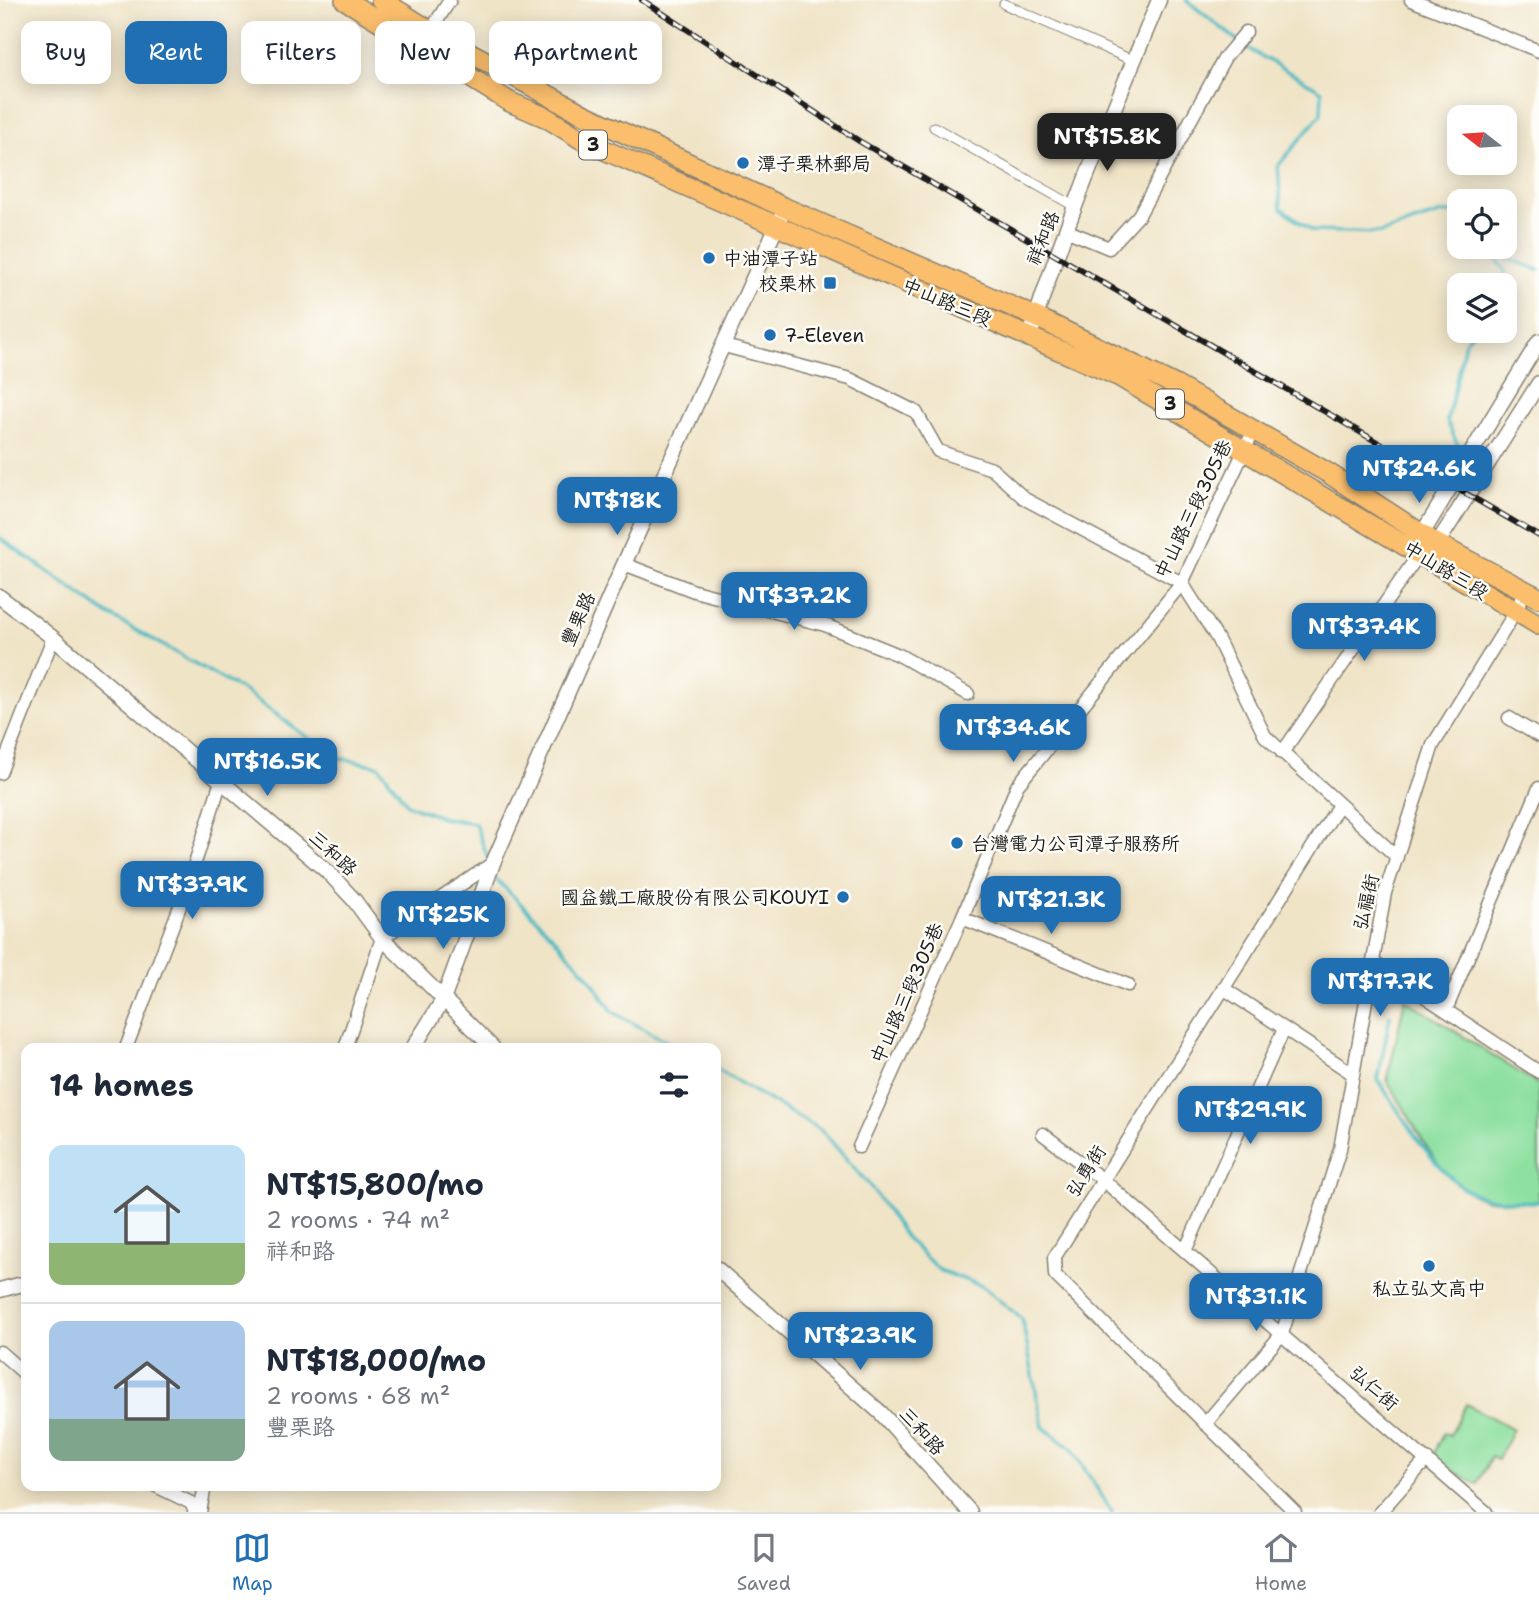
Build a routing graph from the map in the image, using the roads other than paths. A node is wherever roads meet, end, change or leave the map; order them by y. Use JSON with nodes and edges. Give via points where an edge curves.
{"nodes":[{"id":1,"x":345,"y":0,"type":"edge"},
{"id":2,"x":381,"y":0,"type":"edge"},
{"id":3,"x":450,"y":0,"type":"edge"},
{"id":4,"x":1159,"y":0,"type":"edge"},
{"id":5,"x":1411,"y":0,"type":"edge"},
{"id":6,"x":1004,"y":4,"type":"dead end"},
{"id":7,"x":390,"y":21,"type":"edge"},
{"id":8,"x":406,"y":21,"type":"edge"},
{"id":9,"x":436,"y":21,"type":"edge"},
{"id":10,"x":1247,"y":32,"type":"dead end"},
{"id":11,"x":1539,"y":51,"type":"edge"},
{"id":12,"x":475,"y":61,"type":"edge"},
{"id":13,"x":1134,"y":61,"type":"junction"},
{"id":14,"x":475,"y":75,"type":"edge"},
{"id":15,"x":934,"y":127,"type":"dead end"},
{"id":16,"x":783,"y":207,"type":"junction"},
{"id":17,"x":1076,"y":207,"type":"junction"},
{"id":18,"x":778,"y":228,"type":"junction"},
{"id":19,"x":1068,"y":231,"type":"junction"},
{"id":20,"x":1036,"y":317,"type":"junction"},
{"id":21,"x":1030,"y":337,"type":"junction"},
{"id":22,"x":1539,"y":341,"type":"edge"},
{"id":23,"x":723,"y":346,"type":"junction"},
{"id":24,"x":1539,"y":383,"type":"edge"},
{"id":25,"x":1254,"y":430,"type":"junction"},
{"id":26,"x":1243,"y":450,"type":"junction"},
{"id":27,"x":1426,"y":544,"type":"junction"},
{"id":28,"x":624,"y":564,"type":"junction"},
{"id":29,"x":1182,"y":583,"type":"junction"},
{"id":30,"x":1532,"y":594,"type":"edge"},
{"id":31,"x":0,"y":597,"type":"edge"},
{"id":32,"x":1516,"y":611,"type":"junction"},
{"id":33,"x":1539,"y":625,"type":"edge"},
{"id":34,"x":53,"y":638,"type":"junction"},
{"id":35,"x":968,"y":694,"type":"dead end"},
{"id":36,"x":1509,"y":718,"type":"dead end"},
{"id":37,"x":1539,"y":736,"type":"edge"},
{"id":38,"x":1282,"y":753,"type":"junction"},
{"id":39,"x":0,"y":773,"type":"edge"},
{"id":40,"x":221,"y":781,"type":"junction"},
{"id":41,"x":1539,"y":788,"type":"edge"},
{"id":42,"x":1339,"y":805,"type":"junction"},
{"id":43,"x":1397,"y":857,"type":"junction"},
{"id":44,"x":493,"y":863,"type":"junction"},
{"id":45,"x":962,"y":918,"type":"junction"},
{"id":46,"x":382,"y":938,"type":"junction"},
{"id":47,"x":1373,"y":962,"type":"junction"},
{"id":48,"x":1128,"y":985,"type":"dead end"},
{"id":49,"x":1223,"y":988,"type":"junction"},
{"id":50,"x":443,"y":1000,"type":"junction"},
{"id":51,"x":1446,"y":1010,"type":"junction"},
{"id":52,"x":1284,"y":1028,"type":"junction"},
{"id":53,"x":128,"y":1043,"type":"edge"},
{"id":54,"x":347,"y":1043,"type":"edge"},
{"id":55,"x":416,"y":1043,"type":"edge"},
{"id":56,"x":488,"y":1043,"type":"edge"},
{"id":57,"x":1538,"y":1069,"type":"edge"},
{"id":58,"x":1353,"y":1074,"type":"junction"},
{"id":59,"x":1044,"y":1134,"type":"dead end"},
{"id":60,"x":859,"y":1147,"type":"dead end"},
{"id":61,"x":1103,"y":1180,"type":"junction"},
{"id":62,"x":1185,"y":1251,"type":"junction"},
{"id":63,"x":721,"y":1272,"type":"edge"},
{"id":64,"x":21,"y":1284,"type":"edge"},
{"id":65,"x":0,"y":1290,"type":"edge"},
{"id":66,"x":1282,"y":1334,"type":"junction"},
{"id":67,"x":0,"y":1352,"type":"edge"},
{"id":68,"x":21,"y":1371,"type":"edge"},
{"id":69,"x":1205,"y":1424,"type":"junction"},
{"id":70,"x":1427,"y":1459,"type":"junction"},
{"id":71,"x":166,"y":1491,"type":"edge"},
{"id":72,"x":203,"y":1491,"type":"edge"},
{"id":73,"x":197,"y":1512,"type":"edge"},
{"id":74,"x":970,"y":1512,"type":"edge"},
{"id":75,"x":1294,"y":1512,"type":"edge"},
{"id":76,"x":1380,"y":1512,"type":"edge"},
{"id":77,"x":1486,"y":1512,"type":"edge"}],
"edges":[{"from":1,"to":7,"type":"main road","name":"中山路三段","number":"3"},
{"from":2,"to":8,"type":"main road","name":"中山路三段","number":"3"},
{"from":3,"to":9,"type":"street"},
{"from":4,"to":13,"type":"street","name":"祥和路"},
{"from":5,"to":11,"type":"street"},
{"from":6,"to":13,"type":"street"},
{"from":10,"to":19,"type":"street","via":[[1225,57],[1126,231],[1109,248]]},
{"from":12,"to":16,"type":"main road","name":"中山路三段","number":"3"},
{"from":13,"to":17,"type":"street","name":"祥和路"},
{"from":14,"to":18,"type":"main road","name":"中山路三段","number":"3","via":[[510,102],[584,141]]},
{"from":15,"to":17,"type":"street"},
{"from":16,"to":18,"type":"street","name":"豐栗路"},
{"from":16,"to":20,"type":"main road","name":"中山路三段","number":"3"},
{"from":17,"to":19,"type":"street","name":"祥和路"},
{"from":18,"to":21,"type":"main road","name":"中山路三段","number":"3"},
{"from":18,"to":23,"type":"street","name":"豐栗路"},
{"from":19,"to":20,"type":"street","name":"祥和路"},
{"from":20,"to":21,"type":"street","name":"祥和路"},
{"from":20,"to":25,"type":"main road","name":"中山路三段","number":"3","via":[[1175,385]]},
{"from":21,"to":26,"type":"main road","name":"中山路三段","number":"3","via":[[1120,377]]},
{"from":22,"to":27,"type":"street","via":[[1469,453]]},
{"from":23,"to":28,"type":"street","name":"豐栗路"},
{"from":23,"to":29,"type":"street","via":[[850,379],[916,412],[938,451],[992,468],[1024,499]]},
{"from":24,"to":27,"type":"street"},
{"from":25,"to":26,"type":"street","name":"中山路三段305巷"},
{"from":25,"to":27,"type":"main road","name":"中山路三段","number":"3"},
{"from":26,"to":27,"type":"main road","name":"中山路三段","number":"3"},
{"from":26,"to":29,"type":"street","name":"中山路三段305巷"},
{"from":27,"to":30,"type":"main road","name":"中山路三段","number":"3"},
{"from":27,"to":32,"type":"main road","name":"中山路三段","number":"3"},
{"from":27,"to":38,"type":"street"},
{"from":28,"to":35,"type":"street","via":[[694,591],[825,625],[899,655]]},
{"from":28,"to":44,"type":"street","name":"豐栗路"},
{"from":29,"to":38,"type":"street","via":[[1217,638],[1265,736]]},
{"from":29,"to":45,"type":"street","name":"中山路三段305巷","via":[[1017,786]]},
{"from":30,"to":32,"type":"street","name":"弘福街"},
{"from":31,"to":34,"type":"street","name":"三和路"},
{"from":32,"to":33,"type":"main road","name":"中山路三段","number":"3"},
{"from":32,"to":43,"type":"street","name":"弘福街","via":[[1433,745]]},
{"from":34,"to":39,"type":"street"},
{"from":34,"to":40,"type":"street","name":"三和路"},
{"from":36,"to":37,"type":"street"},
{"from":38,"to":42,"type":"street"},
{"from":40,"to":46,"type":"street","name":"三和路","via":[[329,873]]},
{"from":40,"to":53,"type":"street","via":[[188,885]]},
{"from":41,"to":51,"type":"street"},
{"from":42,"to":43,"type":"street"},
{"from":42,"to":49,"type":"street","name":"弘勇街"},
{"from":43,"to":47,"type":"street","name":"弘福街","via":[[1385,893]]},
{"from":44,"to":46,"type":"street"},
{"from":44,"to":50,"type":"street","name":"豐栗路"},
{"from":45,"to":48,"type":"street"},
{"from":45,"to":60,"type":"street","name":"中山路三段305巷"},
{"from":46,"to":50,"type":"street","name":"三和路"},
{"from":46,"to":54,"type":"street"},
{"from":47,"to":51,"type":"street"},
{"from":47,"to":58,"type":"street","name":"弘福街"},
{"from":49,"to":52,"type":"street"},
{"from":49,"to":61,"type":"street","name":"弘勇街"},
{"from":50,"to":55,"type":"street","name":"豐栗路"},
{"from":50,"to":56,"type":"street","name":"三和路"},
{"from":51,"to":57,"type":"street"},
{"from":52,"to":58,"type":"street"},
{"from":52,"to":62,"type":"street"},
{"from":58,"to":66,"type":"street","name":"弘福街","via":[[1340,1149]]},
{"from":59,"to":61,"type":"street","name":"弘仁街"},
{"from":61,"to":62,"type":"street","name":"弘仁街"},
{"from":61,"to":69,"type":"street","name":"弘勇街","via":[[1054,1258],[1055,1275]]},
{"from":62,"to":66,"type":"street","name":"弘仁街"},
{"from":63,"to":74,"type":"street","name":"三和路","via":[[880,1413]]},
{"from":64,"to":65,"type":"street"},
{"from":66,"to":69,"type":"street","name":"弘福街"},
{"from":66,"to":70,"type":"street","name":"弘仁街"},
{"from":67,"to":68,"type":"street"},
{"from":69,"to":75,"type":"street","name":"弘勇街"},
{"from":70,"to":76,"type":"street"},
{"from":70,"to":77,"type":"street","name":"弘仁街"},
{"from":71,"to":73,"type":"street","via":[[191,1503]]},
{"from":72,"to":73,"type":"street"}]}
